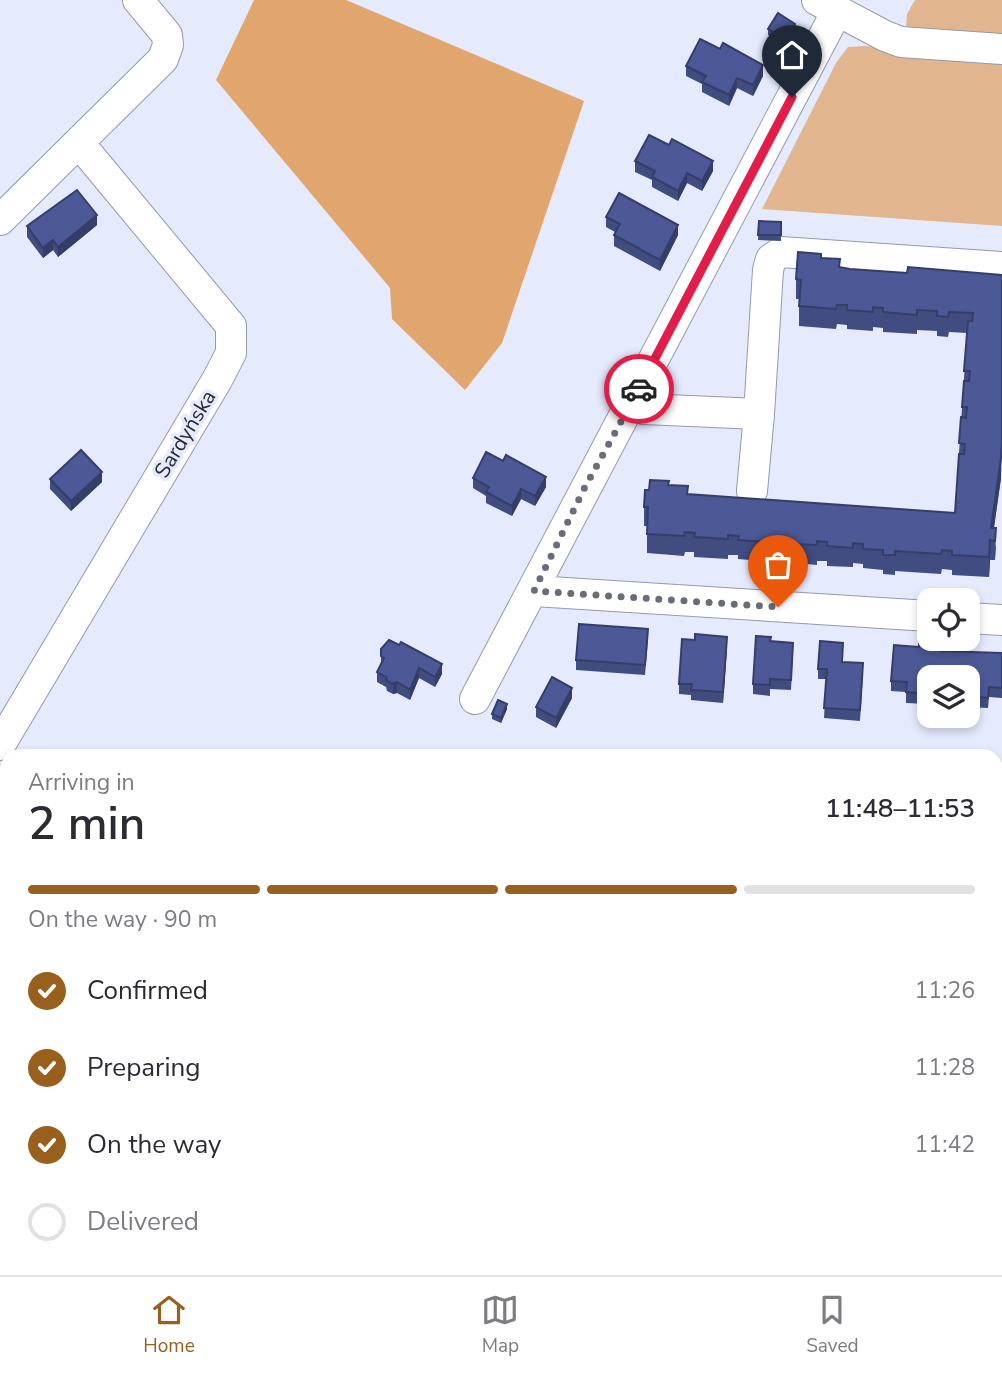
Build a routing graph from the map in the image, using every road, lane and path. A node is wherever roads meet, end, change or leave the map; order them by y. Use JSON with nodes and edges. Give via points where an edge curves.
{"nodes":[{"id":1,"x":138,"y":0,"type":"edge"},
{"id":2,"x":827,"y":5,"type":"edge"},
{"id":3,"x":1002,"y":49,"type":"edge"},
{"id":4,"x":79,"y":143,"type":"junction"},
{"id":5,"x":0,"y":220,"type":"edge"},
{"id":6,"x":1002,"y":267,"type":"edge"},
{"id":7,"x":630,"y":405,"type":"junction"},
{"id":8,"x":759,"y":414,"type":"junction"},
{"id":9,"x":752,"y":491,"type":"dead end"},
{"id":10,"x":534,"y":591,"type":"junction"},
{"id":11,"x":917,"y":615,"type":"edge"},
{"id":12,"x":980,"y":619,"type":"edge"},
{"id":13,"x":1002,"y":621,"type":"edge"},
{"id":14,"x":475,"y":699,"type":"dead end"},
{"id":15,"x":1,"y":741,"type":"edge"}],
"edges":[{"from":1,"to":4,"type":"street","via":[[167,35],[169,45],[163,59]]},
{"from":2,"to":3,"type":"street","via":[[901,42]]},
{"from":2,"to":7,"type":"street"},
{"from":4,"to":5,"type":"street"},
{"from":4,"to":15,"type":"street","name":"Sardyńska","via":[[231,326],[231,353]]},
{"from":6,"to":8,"type":"street","via":[[781,252],[771,259],[768,270]]},
{"from":7,"to":8,"type":"street"},
{"from":7,"to":10,"type":"street"},
{"from":8,"to":9,"type":"street"},
{"from":10,"to":11,"type":"street"},
{"from":10,"to":14,"type":"street"},
{"from":12,"to":13,"type":"street"}]}
